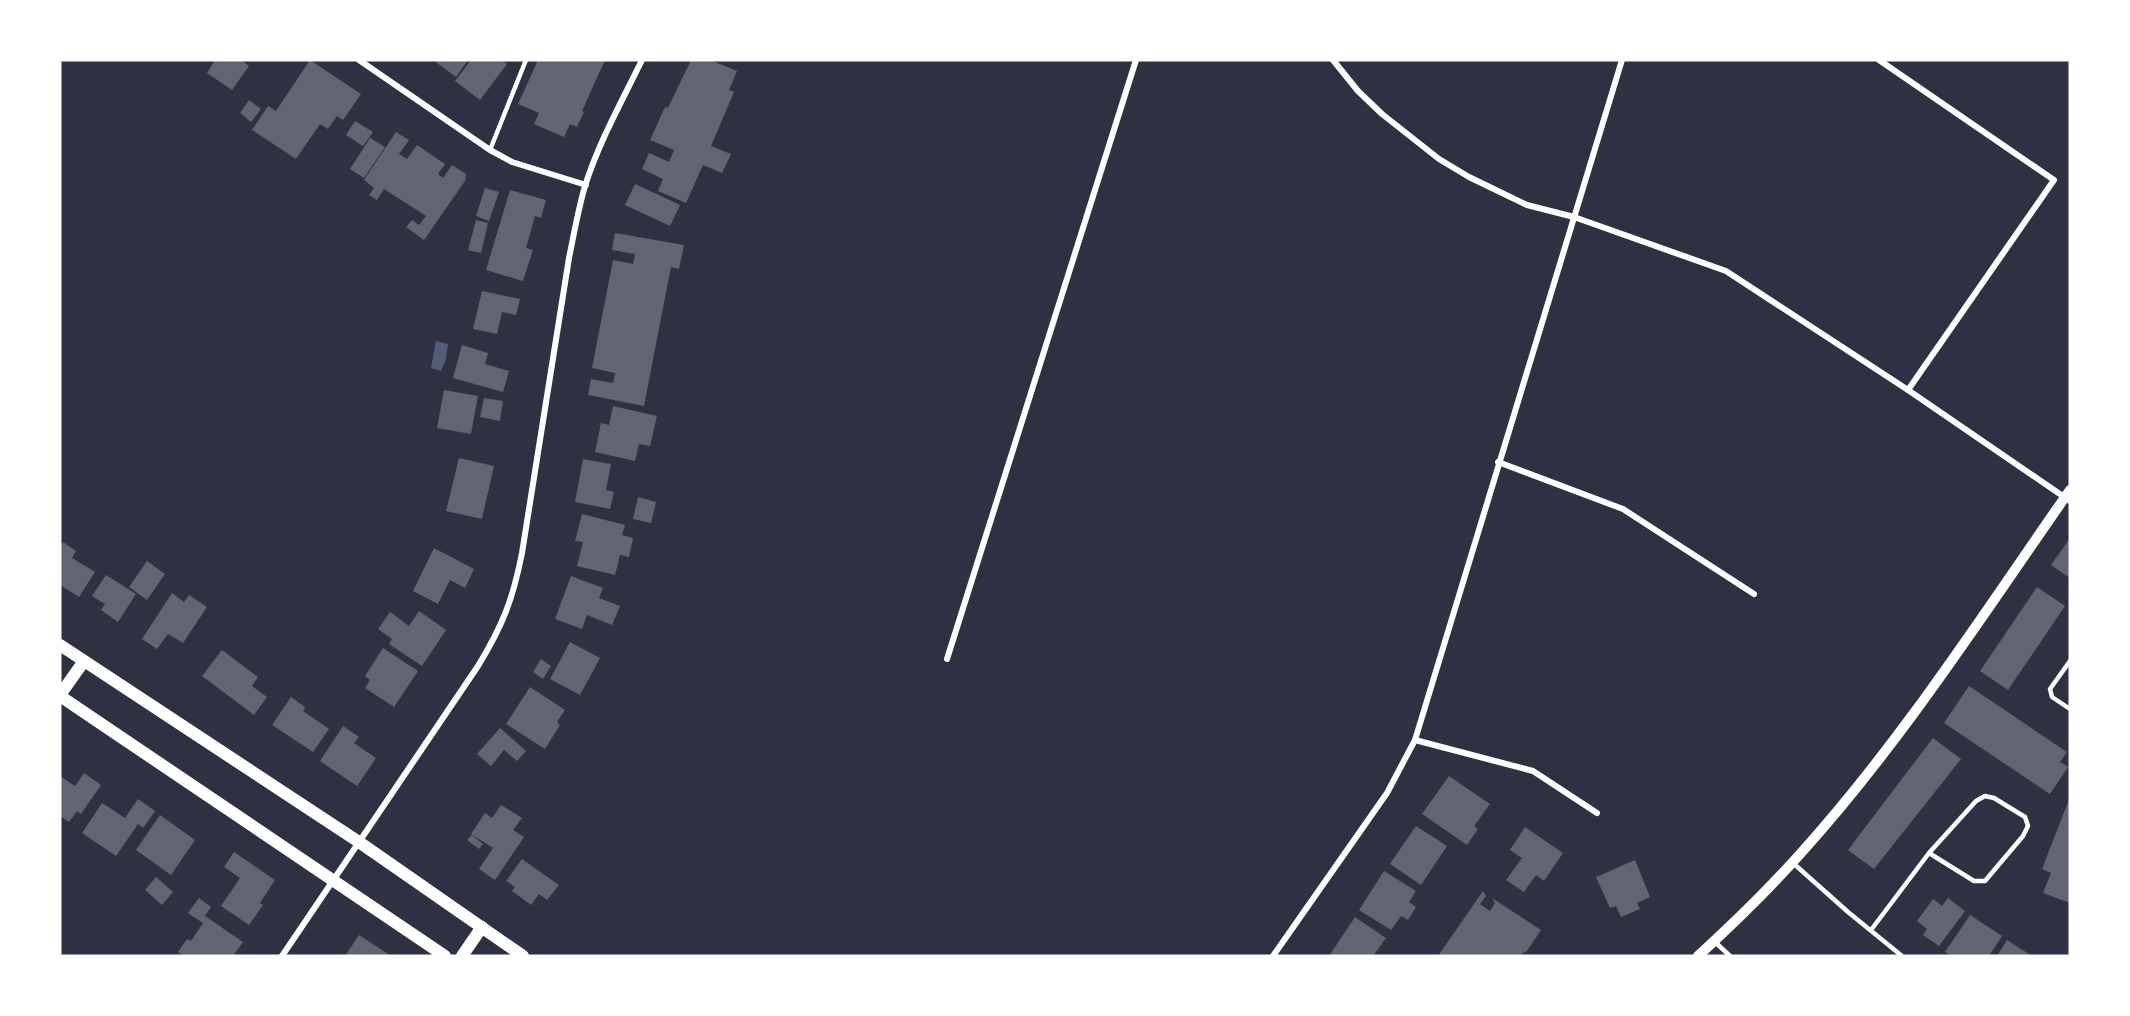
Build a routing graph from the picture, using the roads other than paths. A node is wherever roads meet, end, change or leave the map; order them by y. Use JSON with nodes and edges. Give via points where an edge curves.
{"nodes":[{"id":1,"x":359,"y":60,"type":"edge"},
{"id":2,"x":526,"y":60,"type":"edge"},
{"id":3,"x":642,"y":60,"type":"edge"},
{"id":4,"x":1136,"y":60,"type":"edge"},
{"id":5,"x":1333,"y":60,"type":"edge"},
{"id":6,"x":1622,"y":60,"type":"edge"},
{"id":7,"x":1879,"y":60,"type":"edge"},
{"id":8,"x":490,"y":150,"type":"junction"},
{"id":9,"x":586,"y":185,"type":"junction"},
{"id":10,"x":1574,"y":217,"type":"junction"},
{"id":11,"x":1908,"y":390,"type":"junction"},
{"id":12,"x":1498,"y":462,"type":"junction"},
{"id":13,"x":2068,"y":496,"type":"edge"},
{"id":14,"x":1754,"y":594,"type":"dead end"},
{"id":15,"x":60,"y":645,"type":"edge"},
{"id":16,"x":947,"y":659,"type":"dead end"},
{"id":17,"x":84,"y":661,"type":"junction"},
{"id":18,"x":2070,"y":661,"type":"edge"},
{"id":19,"x":60,"y":695,"type":"edge"},
{"id":20,"x":2070,"y":709,"type":"edge"},
{"id":21,"x":1415,"y":740,"type":"junction"},
{"id":22,"x":1597,"y":813,"type":"dead end"},
{"id":23,"x":359,"y":842,"type":"junction"},
{"id":24,"x":1929,"y":853,"type":"junction"},
{"id":25,"x":1793,"y":862,"type":"junction"},
{"id":26,"x":332,"y":882,"type":"junction"},
{"id":27,"x":482,"y":927,"type":"junction"},
{"id":28,"x":1871,"y":930,"type":"junction"},
{"id":29,"x":1714,"y":941,"type":"junction"},
{"id":30,"x":282,"y":956,"type":"edge"},
{"id":31,"x":445,"y":956,"type":"edge"},
{"id":32,"x":462,"y":956,"type":"edge"},
{"id":33,"x":524,"y":956,"type":"edge"},
{"id":34,"x":1273,"y":956,"type":"edge"},
{"id":35,"x":1698,"y":956,"type":"edge"},
{"id":36,"x":1730,"y":956,"type":"edge"},
{"id":37,"x":1902,"y":956,"type":"edge"}],
"edges":[{"from":1,"to":8,"type":"street"},
{"from":2,"to":8,"type":"lane"},
{"from":3,"to":9,"type":"street"},
{"from":4,"to":16,"type":"street"},
{"from":5,"to":10,"type":"street","via":[[1382,114],[1439,159],[1527,205]]},
{"from":6,"to":10,"type":"street"},
{"from":7,"to":11,"type":"street","via":[[2054,180]]},
{"from":8,"to":9,"type":"street","via":[[512,162]]},
{"from":9,"to":23,"type":"street","via":[[569,258],[515,589],[478,666]]},
{"from":10,"to":11,"type":"street","via":[[1726,271]]},
{"from":10,"to":12,"type":"street"},
{"from":11,"to":13,"type":"street"},
{"from":12,"to":14,"type":"street","via":[[1623,509]]},
{"from":12,"to":21,"type":"street"},
{"from":13,"to":25,"type":"street","via":[[1923,700]]},
{"from":15,"to":17,"type":"main road"},
{"from":17,"to":19,"type":"main road"},
{"from":17,"to":23,"type":"main road"},
{"from":18,"to":20,"type":"lane","via":[[2050,689],[2052,697]]},
{"from":19,"to":26,"type":"main road"},
{"from":21,"to":22,"type":"street","via":[[1533,771]]},
{"from":21,"to":34,"type":"street","via":[[1387,793]]},
{"from":23,"to":26,"type":"street"},
{"from":23,"to":27,"type":"main road"},
{"from":24,"to":24,"type":"lane","via":[[1985,796],[2025,816],[2028,826],[2023,836],[1985,881],[1974,882]]},
{"from":24,"to":28,"type":"lane"},
{"from":25,"to":28,"type":"lane"},
{"from":25,"to":29,"type":"street"},
{"from":26,"to":30,"type":"street"},
{"from":26,"to":31,"type":"main road"},
{"from":27,"to":32,"type":"main road"},
{"from":27,"to":33,"type":"main road"},
{"from":28,"to":37,"type":"lane"},
{"from":29,"to":35,"type":"street"},
{"from":29,"to":36,"type":"lane"}]}
